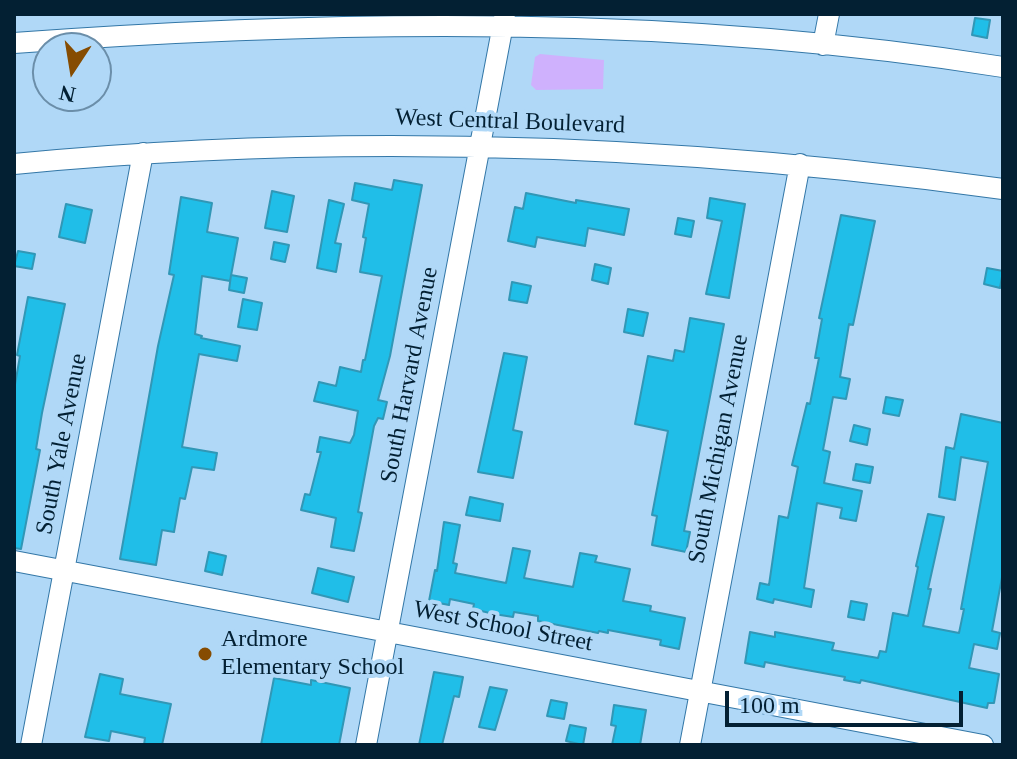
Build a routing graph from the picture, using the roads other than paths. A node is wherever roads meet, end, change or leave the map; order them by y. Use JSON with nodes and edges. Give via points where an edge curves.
{"nodes":[{"id":1,"x":829,"y":14,"type":"edge"},
{"id":2,"x":504,"y":20,"type":"edge"},
{"id":3,"x":168,"y":23,"type":"edge"},
{"id":4,"x":14,"y":43,"type":"edge"},
{"id":5,"x":823,"y":45,"type":"junction"},
{"id":6,"x":1003,"y":67,"type":"edge"},
{"id":7,"x":481,"y":146,"type":"junction"},
{"id":8,"x":143,"y":153,"type":"junction"},
{"id":9,"x":14,"y":164,"type":"edge"},
{"id":10,"x":800,"y":164,"type":"junction"},
{"id":11,"x":1003,"y":189,"type":"edge"},
{"id":12,"x":14,"y":561,"type":"edge"},
{"id":13,"x":64,"y":571,"type":"junction"},
{"id":14,"x":387,"y":632,"type":"junction"},
{"id":15,"x":700,"y":691,"type":"junction"},
{"id":16,"x":31,"y":745,"type":"edge"},
{"id":17,"x":366,"y":745,"type":"edge"},
{"id":18,"x":690,"y":745,"type":"edge"},
{"id":19,"x":983,"y":745,"type":"edge"}],
"edges":[{"from":1,"to":5,"type":"street"},
{"from":2,"to":3,"type":"street"},
{"from":2,"to":5,"type":"street"},
{"from":2,"to":7,"type":"street","name":"South Harvard Avenue"},
{"from":3,"to":4,"type":"street"},
{"from":5,"to":6,"type":"street"},
{"from":7,"to":8,"type":"street","name":"West Central Boulevard"},
{"from":7,"to":10,"type":"street","name":"West Central Boulevard"},
{"from":7,"to":14,"type":"street","name":"South Harvard Avenue"},
{"from":8,"to":9,"type":"street","name":"West Central Boulevard"},
{"from":8,"to":13,"type":"street","name":"South Yale Avenue"},
{"from":10,"to":11,"type":"street","name":"West Central Boulevard"},
{"from":10,"to":15,"type":"street","name":"South Michigan Avenue"},
{"from":12,"to":13,"type":"street","name":"West School Street"},
{"from":13,"to":14,"type":"street","name":"West School Street"},
{"from":13,"to":16,"type":"street","name":"South Yale Avenue"},
{"from":14,"to":15,"type":"street","name":"West School Street"},
{"from":14,"to":17,"type":"street","name":"South Harvard Avenue"},
{"from":15,"to":18,"type":"street","name":"South Michigan Avenue"},
{"from":15,"to":19,"type":"street","name":"West School Street"}]}
